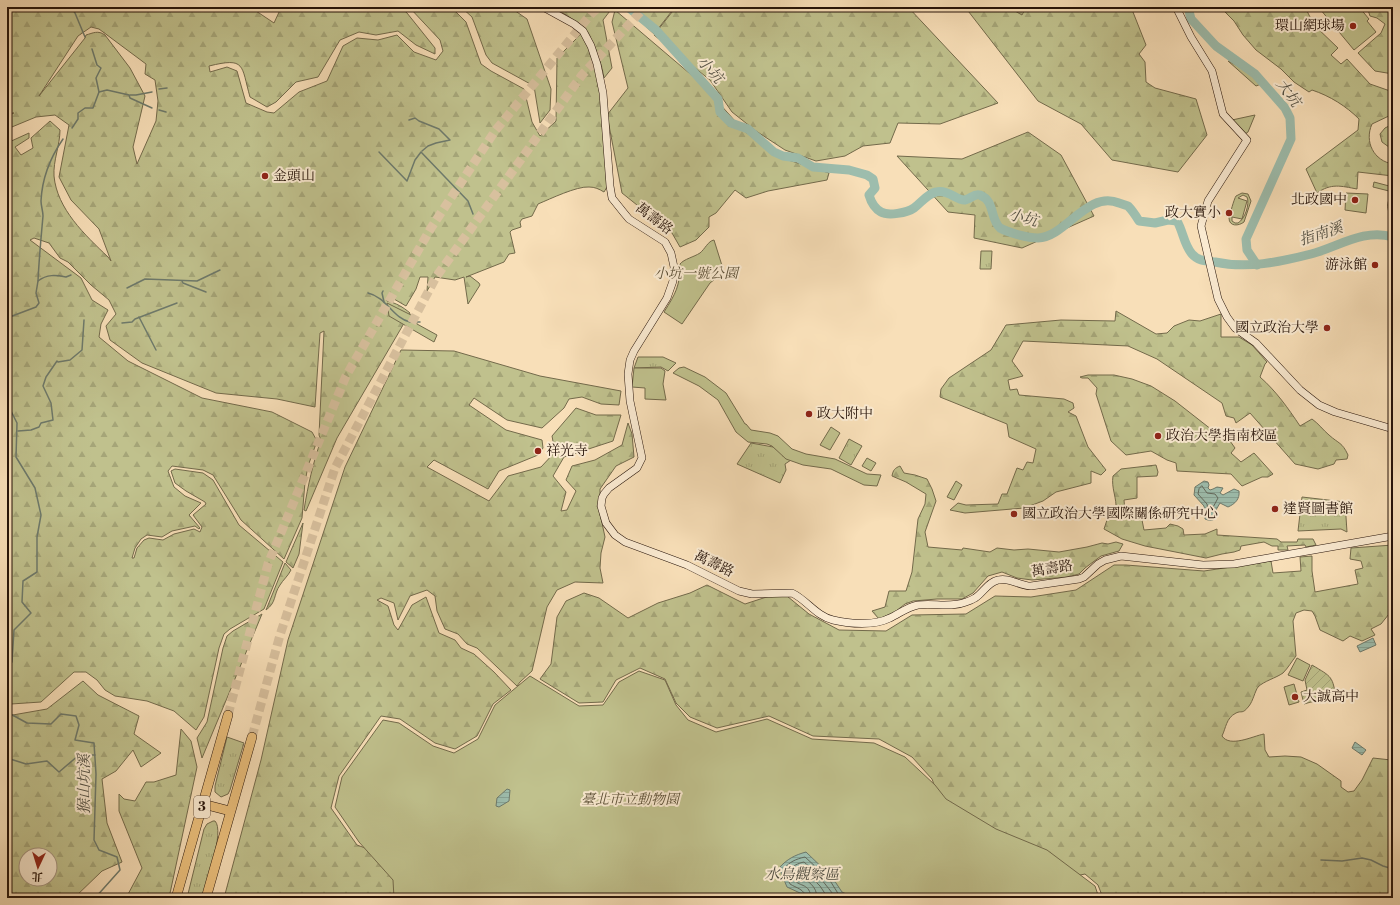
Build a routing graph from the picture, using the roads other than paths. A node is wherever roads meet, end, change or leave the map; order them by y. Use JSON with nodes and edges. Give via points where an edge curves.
{"nodes":[{"id":1,"x":543,"y":7,"type":"edge"},
{"id":2,"x":1176,"y":7,"type":"edge"},
{"id":3,"x":1393,"y":430,"type":"edge"},
{"id":4,"x":1393,"y":536,"type":"edge"},
{"id":5,"x":228,"y":715,"type":"tunnel mouth"},
{"id":6,"x":252,"y":737,"type":"tunnel mouth"},
{"id":7,"x":203,"y":804,"type":"junction"},
{"id":8,"x":230,"y":811,"type":"junction"},
{"id":9,"x":176,"y":898,"type":"edge"},
{"id":10,"x":206,"y":898,"type":"edge"}],
"edges":[{"from":1,"to":4,"type":"street","name":"萬壽路","via":[[574,24],[586,36],[597,64],[603,93],[612,198],[630,219],[665,242],[674,267],[673,281],[667,298],[634,351],[629,364],[630,401],[642,462],[633,472],[606,491],[602,498],[602,511],[606,523],[621,540],[687,565],[739,591],[752,594],[792,593],[826,618],[872,623],[889,619],[917,605],[964,603],[976,598],[997,580],[1031,586],[1079,579],[1098,564],[1114,557],[1229,565]]},
{"from":2,"to":3,"type":"street","via":[[1212,71],[1223,114],[1247,140],[1206,206],[1201,226],[1218,299],[1230,323],[1256,343],[1318,405]]},
{"from":5,"to":7,"type":"highway","number":"3"},
{"from":6,"to":8,"type":"highway","number":"3"},
{"from":7,"to":8,"type":"highway"},
{"from":7,"to":9,"type":"highway","number":"3"},
{"from":8,"to":10,"type":"highway","number":"3"}]}
